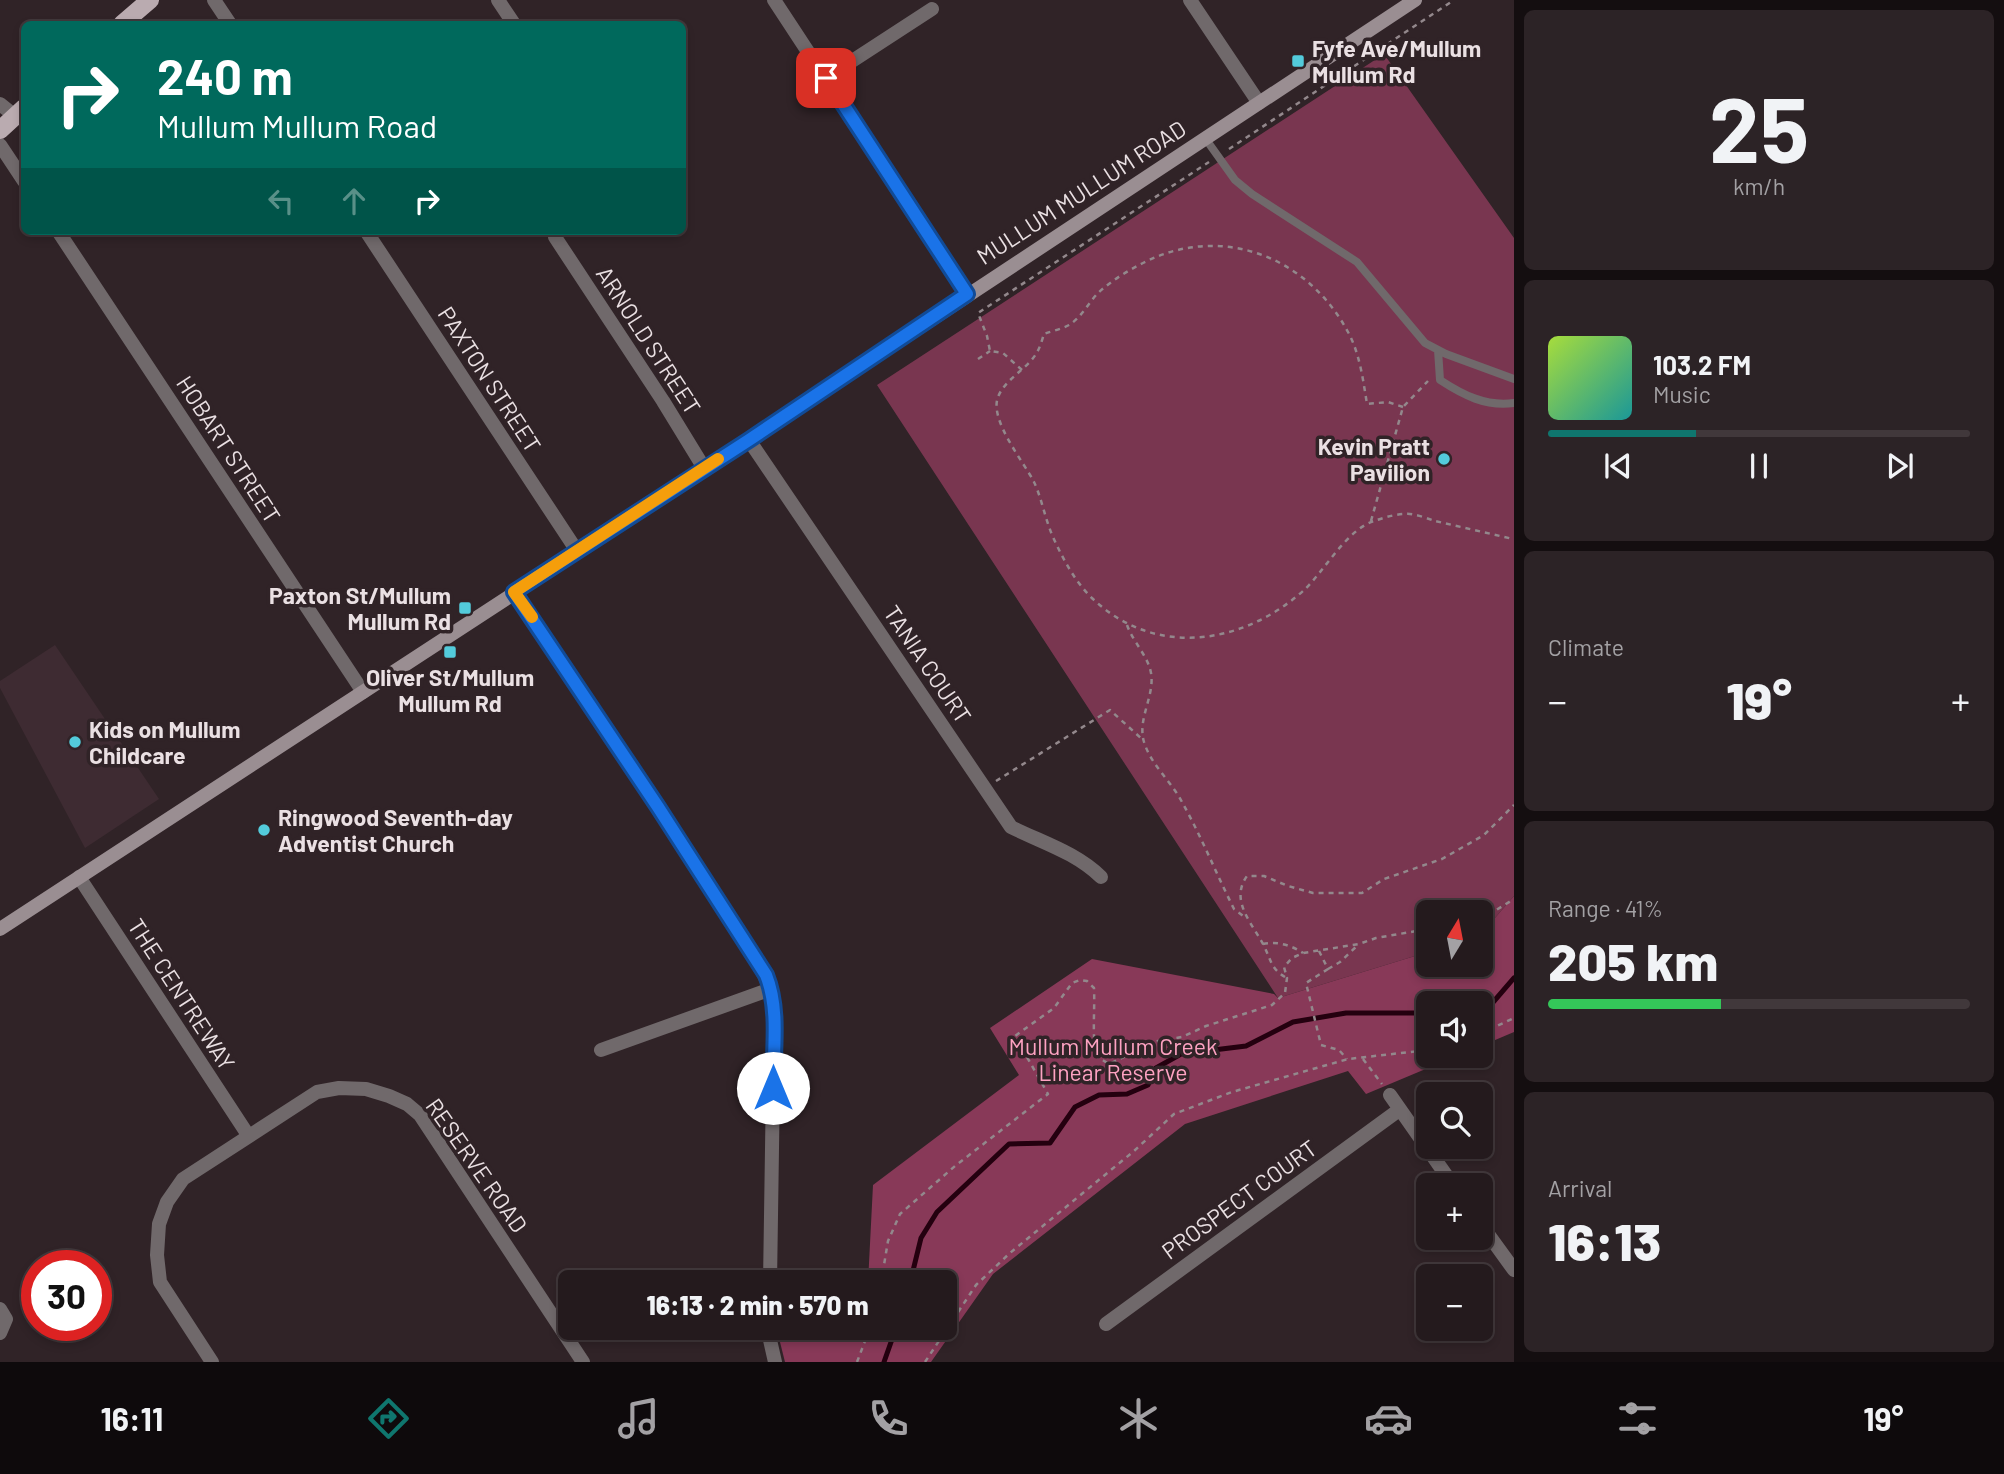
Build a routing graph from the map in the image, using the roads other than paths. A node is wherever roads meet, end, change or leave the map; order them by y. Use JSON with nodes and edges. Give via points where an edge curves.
{"nodes":[{"id":1,"x":150,"y":0,"type":"edge"},
{"id":2,"x":214,"y":0,"type":"edge"},
{"id":3,"x":498,"y":0,"type":"edge"},
{"id":4,"x":774,"y":0,"type":"edge"},
{"id":5,"x":1190,"y":0,"type":"edge"},
{"id":6,"x":1415,"y":0,"type":"edge"},
{"id":7,"x":932,"y":9,"type":"dead end"},
{"id":8,"x":126,"y":21,"type":"edge"},
{"id":9,"x":228,"y":21,"type":"edge"},
{"id":10,"x":512,"y":21,"type":"edge"},
{"id":11,"x":826,"y":78,"type":"junction"},
{"id":12,"x":1259,"y":103,"type":"junction"},
{"id":13,"x":0,"y":104,"type":"edge"},
{"id":14,"x":20,"y":112,"type":"edge"},
{"id":15,"x":0,"y":130,"type":"edge"},
{"id":16,"x":1205,"y":138,"type":"junction"},
{"id":17,"x":0,"y":145,"type":"edge"},
{"id":18,"x":21,"y":176,"type":"edge"},
{"id":19,"x":61,"y":235,"type":"edge"},
{"id":20,"x":369,"y":235,"type":"edge"},
{"id":21,"x":555,"y":237,"type":"dead end"},
{"id":22,"x":967,"y":294,"type":"junction"},
{"id":23,"x":1438,"y":350,"type":"junction"},
{"id":24,"x":1514,"y":379,"type":"edge"},
{"id":25,"x":1514,"y":403,"type":"edge"},
{"id":26,"x":749,"y":440,"type":"junction"},
{"id":27,"x":704,"y":468,"type":"junction"},
{"id":28,"x":577,"y":551,"type":"junction"},
{"id":29,"x":514,"y":592,"type":"junction"},
{"id":30,"x":363,"y":692,"type":"junction"},
{"id":31,"x":79,"y":877,"type":"junction"},
{"id":32,"x":1101,"y":877,"type":"dead end"},
{"id":33,"x":0,"y":929,"type":"edge"},
{"id":34,"x":771,"y":989,"type":"junction"},
{"id":35,"x":601,"y":1050,"type":"dead end"},
{"id":36,"x":1390,"y":1095,"type":"road end"},
{"id":37,"x":1399,"y":1110,"type":"junction"},
{"id":38,"x":248,"y":1135,"type":"junction"},
{"id":39,"x":1444,"y":1173,"type":"edge"},
{"id":40,"x":1493,"y":1241,"type":"edge"},
{"id":41,"x":1514,"y":1269,"type":"edge"},
{"id":42,"x":770,"y":1270,"type":"edge"},
{"id":43,"x":0,"y":1309,"type":"edge"},
{"id":44,"x":1106,"y":1324,"type":"dead end"},
{"id":45,"x":0,"y":1334,"type":"edge"},
{"id":46,"x":770,"y":1340,"type":"edge"},
{"id":47,"x":212,"y":1362,"type":"edge"},
{"id":48,"x":583,"y":1362,"type":"edge"},
{"id":49,"x":775,"y":1362,"type":"edge"}],
"edges":[{"from":1,"to":8,"type":"main road"},
{"from":2,"to":9,"type":"street"},
{"from":3,"to":10,"type":"street"},
{"from":4,"to":11,"type":"street"},
{"from":5,"to":12,"type":"street"},
{"from":6,"to":12,"type":"street","name":"MULLUM MULLUM ROAD"},
{"from":7,"to":11,"type":"street"},
{"from":11,"to":22,"type":"street"},
{"from":12,"to":16,"type":"street","name":"MULLUM MULLUM ROAD"},
{"from":13,"to":14,"type":"street"},
{"from":14,"to":15,"type":"main road"},
{"from":16,"to":22,"type":"street","name":"MULLUM MULLUM ROAD"},
{"from":16,"to":23,"type":"lane","via":[[1235,180],[1357,262],[1425,343]]},
{"from":17,"to":18,"type":"street"},
{"from":19,"to":30,"type":"street","name":"HOBART STREET"},
{"from":20,"to":28,"type":"street","name":"PAXTON STREET"},
{"from":21,"to":27,"type":"street","name":"ARNOLD STREET"},
{"from":22,"to":26,"type":"street","name":"MULLUM MULLUM ROAD"},
{"from":23,"to":24,"type":"lane"},
{"from":23,"to":25,"type":"lane","via":[[1440,380],[1461,394],[1497,405]]},
{"from":26,"to":27,"type":"street","name":"MULLUM MULLUM ROAD"},
{"from":26,"to":32,"type":"street","name":"TANIA COURT","via":[[1011,827],[1068,852]]},
{"from":27,"to":28,"type":"street","name":"MULLUM MULLUM ROAD"},
{"from":28,"to":29,"type":"street","name":"MULLUM MULLUM ROAD"},
{"from":29,"to":30,"type":"street","name":"MULLUM MULLUM ROAD"},
{"from":29,"to":34,"type":"street","via":[[739,932]]},
{"from":30,"to":31,"type":"street","name":"MULLUM MULLUM ROAD"},
{"from":31,"to":33,"type":"street","name":"MULLUM MULLUM ROAD"},
{"from":31,"to":38,"type":"street","name":"THE CENTREWAY"},
{"from":34,"to":35,"type":"street"},
{"from":34,"to":42,"type":"street"},
{"from":36,"to":37,"type":"street"},
{"from":37,"to":39,"type":"street"},
{"from":37,"to":44,"type":"street","name":"PROSPECT COURT"},
{"from":38,"to":47,"type":"street","name":"RESERVE ROAD","via":[[183,1179],[159,1224],[159,1282]]},
{"from":38,"to":48,"type":"street","name":"RESERVE ROAD","via":[[317,1092],[366,1089],[407,1104],[421,1115]]},
{"from":40,"to":41,"type":"street"},
{"from":43,"to":45,"type":"street","via":[[6,1319]]},
{"from":46,"to":49,"type":"street"}]}
